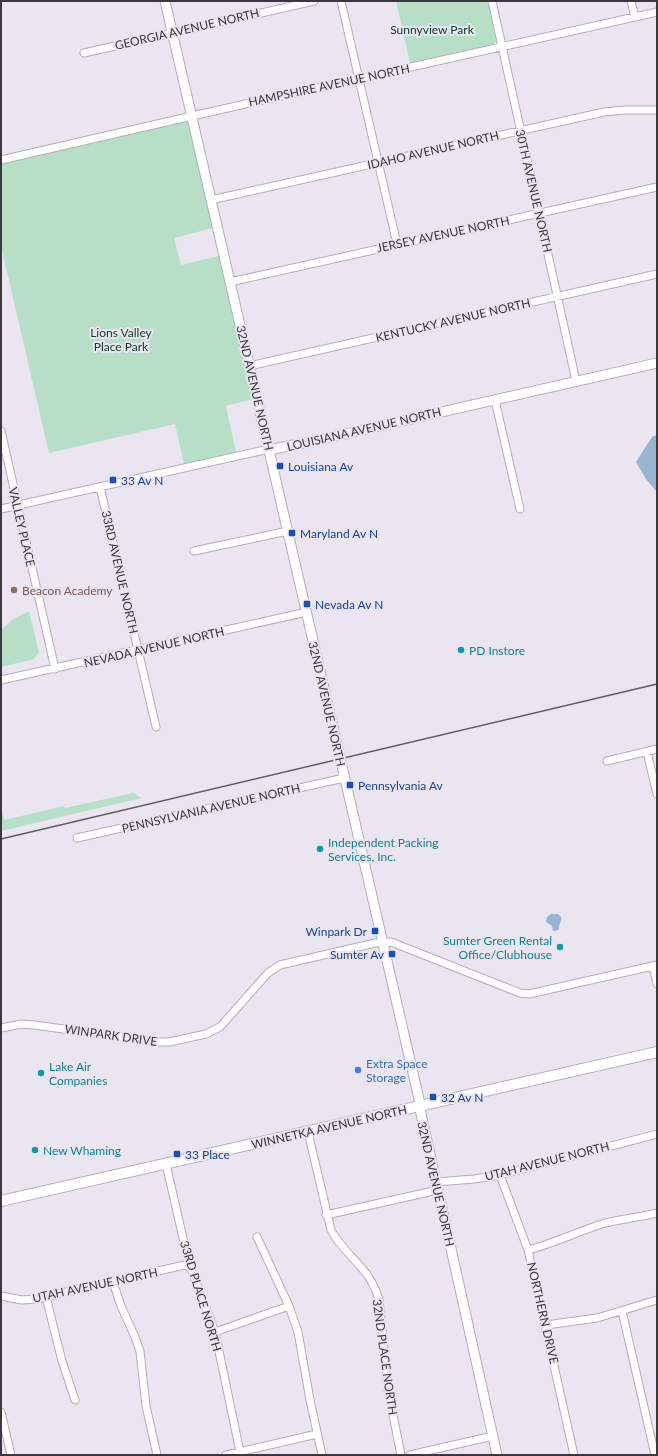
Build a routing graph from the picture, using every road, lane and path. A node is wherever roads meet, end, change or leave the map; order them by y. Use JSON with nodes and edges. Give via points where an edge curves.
{"nodes":[{"id":1,"x":165,"y":1,"type":"edge"},
{"id":2,"x":314,"y":1,"type":"edge"},
{"id":3,"x":341,"y":1,"type":"edge"},
{"id":4,"x":492,"y":1,"type":"edge"},
{"id":5,"x":631,"y":1,"type":"edge"},
{"id":6,"x":657,"y":12,"type":"edge"},
{"id":7,"x":635,"y":17,"type":"junction"},
{"id":8,"x":172,"y":32,"type":"junction"},
{"id":9,"x":502,"y":47,"type":"junction"},
{"id":10,"x":84,"y":53,"type":"dead end"},
{"id":11,"x":359,"y":79,"type":"junction"},
{"id":12,"x":657,"y":110,"type":"edge"},
{"id":13,"x":192,"y":116,"type":"junction"},
{"id":14,"x":520,"y":130,"type":"junction"},
{"id":15,"x":1,"y":160,"type":"edge"},
{"id":16,"x":378,"y":162,"type":"junction"},
{"id":17,"x":657,"y":187,"type":"edge"},
{"id":18,"x":211,"y":200,"type":"junction"},
{"id":19,"x":539,"y":213,"type":"junction"},
{"id":20,"x":397,"y":244,"type":"junction"},
{"id":21,"x":657,"y":274,"type":"edge"},
{"id":22,"x":230,"y":282,"type":"junction"},
{"id":23,"x":558,"y":297,"type":"junction"},
{"id":24,"x":657,"y":363,"type":"edge"},
{"id":25,"x":249,"y":366,"type":"junction"},
{"id":26,"x":576,"y":381,"type":"junction"},
{"id":27,"x":495,"y":400,"type":"junction"},
{"id":28,"x":1,"y":430,"type":"edge"},
{"id":29,"x":269,"y":449,"type":"junction"},
{"id":30,"x":100,"y":487,"type":"junction"},
{"id":31,"x":17,"y":505,"type":"junction"},
{"id":32,"x":1,"y":509,"type":"edge"},
{"id":33,"x":520,"y":509,"type":"dead end"},
{"id":34,"x":288,"y":531,"type":"junction"},
{"id":35,"x":194,"y":551,"type":"dead end"},
{"id":36,"x":307,"y":612,"type":"junction"},
{"id":37,"x":138,"y":650,"type":"junction"},
{"id":38,"x":55,"y":669,"type":"junction"},
{"id":39,"x":1,"y":680,"type":"edge"},
{"id":40,"x":156,"y":727,"type":"dead end"},
{"id":41,"x":657,"y":749,"type":"edge"},
{"id":42,"x":647,"y":752,"type":"junction"},
{"id":43,"x":607,"y":761,"type":"dead end"},
{"id":44,"x":344,"y":778,"type":"junction"},
{"id":45,"x":657,"y":794,"type":"edge"},
{"id":46,"x":77,"y":838,"type":"dead end"},
{"id":47,"x":382,"y":942,"type":"junction"},
{"id":48,"x":655,"y":965,"type":"edge"},
{"id":49,"x":657,"y":984,"type":"edge"},
{"id":50,"x":1,"y":1028,"type":"edge"},
{"id":51,"x":657,"y":1052,"type":"edge"},
{"id":52,"x":420,"y":1106,"type":"junction"},
{"id":53,"x":308,"y":1132,"type":"junction"},
{"id":54,"x":657,"y":1134,"type":"edge"},
{"id":55,"x":166,"y":1164,"type":"junction"},
{"id":56,"x":500,"y":1174,"type":"junction"},
{"id":57,"x":437,"y":1186,"type":"junction"},
{"id":58,"x":1,"y":1201,"type":"edge"},
{"id":59,"x":657,"y":1213,"type":"edge"},
{"id":60,"x":326,"y":1215,"type":"junction"},
{"id":61,"x":257,"y":1237,"type":"dead end"},
{"id":62,"x":528,"y":1250,"type":"junction"},
{"id":63,"x":189,"y":1264,"type":"junction"},
{"id":64,"x":113,"y":1282,"type":"junction"},
{"id":65,"x":1,"y":1296,"type":"edge"},
{"id":66,"x":46,"y":1297,"type":"junction"},
{"id":67,"x":657,"y":1300,"type":"edge"},
{"id":68,"x":290,"y":1306,"type":"junction"},
{"id":69,"x":622,"y":1311,"type":"junction"},
{"id":70,"x":546,"y":1326,"type":"junction"},
{"id":71,"x":215,"y":1332,"type":"junction"},
{"id":72,"x":75,"y":1400,"type":"dead end"},
{"id":73,"x":1,"y":1412,"type":"edge"},
{"id":74,"x":317,"y":1434,"type":"junction"},
{"id":75,"x":493,"y":1436,"type":"junction"},
{"id":76,"x":240,"y":1452,"type":"junction"},
{"id":77,"x":10,"y":1455,"type":"edge"},
{"id":78,"x":157,"y":1455,"type":"edge"},
{"id":79,"x":226,"y":1455,"type":"edge"},
{"id":80,"x":322,"y":1455,"type":"edge"},
{"id":81,"x":401,"y":1455,"type":"edge"},
{"id":82,"x":410,"y":1455,"type":"edge"},
{"id":83,"x":497,"y":1455,"type":"edge"},
{"id":84,"x":574,"y":1455,"type":"edge"},
{"id":85,"x":655,"y":1455,"type":"edge"}],
"edges":[{"from":1,"to":8,"type":"street","name":"32ND AVENUE NORTH"},
{"from":2,"to":8,"type":"street","name":"GEORGIA AVENUE NORTH"},
{"from":3,"to":11,"type":"street"},
{"from":4,"to":9,"type":"street","name":"30TH AVENUE NORTH"},
{"from":5,"to":7,"type":"street"},
{"from":6,"to":7,"type":"street","name":"HAMPSHIRE AVENUE NORTH"},
{"from":7,"to":9,"type":"street","name":"HAMPSHIRE AVENUE NORTH"},
{"from":8,"to":10,"type":"street","name":"GEORGIA AVENUE NORTH"},
{"from":8,"to":13,"type":"street","name":"32ND AVENUE NORTH"},
{"from":9,"to":11,"type":"street","name":"HAMPSHIRE AVENUE NORTH"},
{"from":9,"to":14,"type":"street","name":"30TH AVENUE NORTH"},
{"from":11,"to":13,"type":"street","name":"HAMPSHIRE AVENUE NORTH"},
{"from":11,"to":16,"type":"street"},
{"from":12,"to":14,"type":"street","name":"IDAHO AVENUE NORTH","via":[[615,110]]},
{"from":13,"to":15,"type":"street","name":"HAMPSHIRE AVENUE NORTH"},
{"from":13,"to":18,"type":"street","name":"32ND AVENUE NORTH"},
{"from":14,"to":16,"type":"street","name":"IDAHO AVENUE NORTH"},
{"from":14,"to":19,"type":"street","name":"30TH AVENUE NORTH"},
{"from":16,"to":18,"type":"street","name":"IDAHO AVENUE NORTH"},
{"from":16,"to":20,"type":"street"},
{"from":17,"to":19,"type":"street","name":"JERSEY AVENUE NORTH"},
{"from":18,"to":22,"type":"street","name":"32ND AVENUE NORTH"},
{"from":19,"to":20,"type":"street","name":"JERSEY AVENUE NORTH"},
{"from":19,"to":23,"type":"street","name":"30TH AVENUE NORTH"},
{"from":20,"to":22,"type":"street","name":"JERSEY AVENUE NORTH"},
{"from":21,"to":23,"type":"street","name":"KENTUCKY AVENUE NORTH"},
{"from":22,"to":25,"type":"street","name":"32ND AVENUE NORTH"},
{"from":23,"to":25,"type":"street","name":"KENTUCKY AVENUE NORTH"},
{"from":23,"to":26,"type":"street","name":"30TH AVENUE NORTH"},
{"from":24,"to":26,"type":"street","name":"LOUISIANA AVENUE NORTH"},
{"from":25,"to":29,"type":"street","name":"32ND AVENUE NORTH"},
{"from":26,"to":27,"type":"street","name":"LOUISIANA AVENUE NORTH"},
{"from":27,"to":29,"type":"street","name":"LOUISIANA AVENUE NORTH"},
{"from":27,"to":33,"type":"street"},
{"from":28,"to":31,"type":"street","name":"VALLEY PLACE"},
{"from":29,"to":30,"type":"street","name":"LOUISIANA AVENUE NORTH"},
{"from":29,"to":34,"type":"street","name":"32ND AVENUE NORTH"},
{"from":30,"to":31,"type":"street","name":"LOUISIANA AVENUE NORTH"},
{"from":30,"to":37,"type":"street","name":"33RD AVENUE NORTH"},
{"from":31,"to":32,"type":"street","name":"LOUISIANA AVENUE NORTH"},
{"from":31,"to":38,"type":"street","name":"VALLEY PLACE"},
{"from":34,"to":35,"type":"street"},
{"from":34,"to":36,"type":"street","name":"32ND AVENUE NORTH"},
{"from":36,"to":37,"type":"street","name":"NEVADA AVENUE NORTH"},
{"from":36,"to":44,"type":"street","name":"32ND AVENUE NORTH"},
{"from":37,"to":38,"type":"street","name":"NEVADA AVENUE NORTH"},
{"from":37,"to":40,"type":"street","name":"33RD AVENUE NORTH"},
{"from":38,"to":39,"type":"street","name":"NEVADA AVENUE NORTH"},
{"from":41,"to":42,"type":"street"},
{"from":42,"to":43,"type":"street"},
{"from":42,"to":45,"type":"street"},
{"from":44,"to":46,"type":"street","name":"PENNSYLVANIA AVENUE NORTH"},
{"from":44,"to":47,"type":"street","name":"32ND AVENUE NORTH"},
{"from":47,"to":48,"type":"street","via":[[391,942],[520,993],[529,994]]},
{"from":47,"to":50,"type":"street","name":"WINPARK DRIVE","via":[[280,965],[268,973],[220,1027],[206,1034],[169,1042],[34,1025],[22,1024]]},
{"from":47,"to":52,"type":"street","name":"32ND AVENUE NORTH"},
{"from":48,"to":49,"type":"street"},
{"from":51,"to":52,"type":"main road","name":"WINNETKA AVENUE NORTH"},
{"from":52,"to":53,"type":"main road","name":"WINNETKA AVENUE NORTH"},
{"from":52,"to":57,"type":"street","name":"32ND AVENUE NORTH"},
{"from":53,"to":55,"type":"main road","name":"WINNETKA AVENUE NORTH"},
{"from":53,"to":60,"type":"street","name":"32ND PLACE NORTH"},
{"from":54,"to":56,"type":"street","name":"UTAH AVENUE NORTH"},
{"from":55,"to":58,"type":"main road","name":"WINNETKA AVENUE NORTH"},
{"from":55,"to":63,"type":"street","name":"33RD PLACE NORTH"},
{"from":56,"to":57,"type":"street","name":"UTAH AVENUE NORTH"},
{"from":56,"to":62,"type":"street","name":"NORTHERN DRIVE"},
{"from":57,"to":60,"type":"street","name":"UTAH AVENUE NORTH"},
{"from":57,"to":75,"type":"street","name":"32ND AVENUE NORTH"},
{"from":59,"to":62,"type":"street","via":[[606,1223],[549,1245]]},
{"from":60,"to":81,"type":"street","name":"32ND PLACE NORTH","via":[[337,1241],[368,1276],[379,1299],[388,1390]]},
{"from":61,"to":68,"type":"street"},
{"from":62,"to":70,"type":"street","name":"NORTHERN DRIVE"},
{"from":63,"to":64,"type":"street","name":"UTAH AVENUE NORTH"},
{"from":63,"to":71,"type":"street","name":"33RD PLACE NORTH"},
{"from":64,"to":66,"type":"street","name":"UTAH AVENUE NORTH"},
{"from":64,"to":78,"type":"street","via":[[140,1351],[146,1406]]},
{"from":65,"to":66,"type":"street","name":"UTAH AVENUE NORTH","via":[[28,1300]]},
{"from":66,"to":72,"type":"street"},
{"from":67,"to":69,"type":"street"},
{"from":68,"to":71,"type":"street"},
{"from":68,"to":74,"type":"street","via":[[298,1332]]},
{"from":69,"to":70,"type":"street","via":[[597,1318]]},
{"from":69,"to":85,"type":"street"},
{"from":70,"to":84,"type":"street","name":"NORTHERN DRIVE"},
{"from":71,"to":76,"type":"street","name":"33RD PLACE NORTH"},
{"from":73,"to":77,"type":"street"},
{"from":74,"to":76,"type":"street"},
{"from":74,"to":80,"type":"street"},
{"from":75,"to":82,"type":"street"},
{"from":75,"to":83,"type":"street","name":"32ND AVENUE NORTH"},
{"from":76,"to":79,"type":"street"}]}
